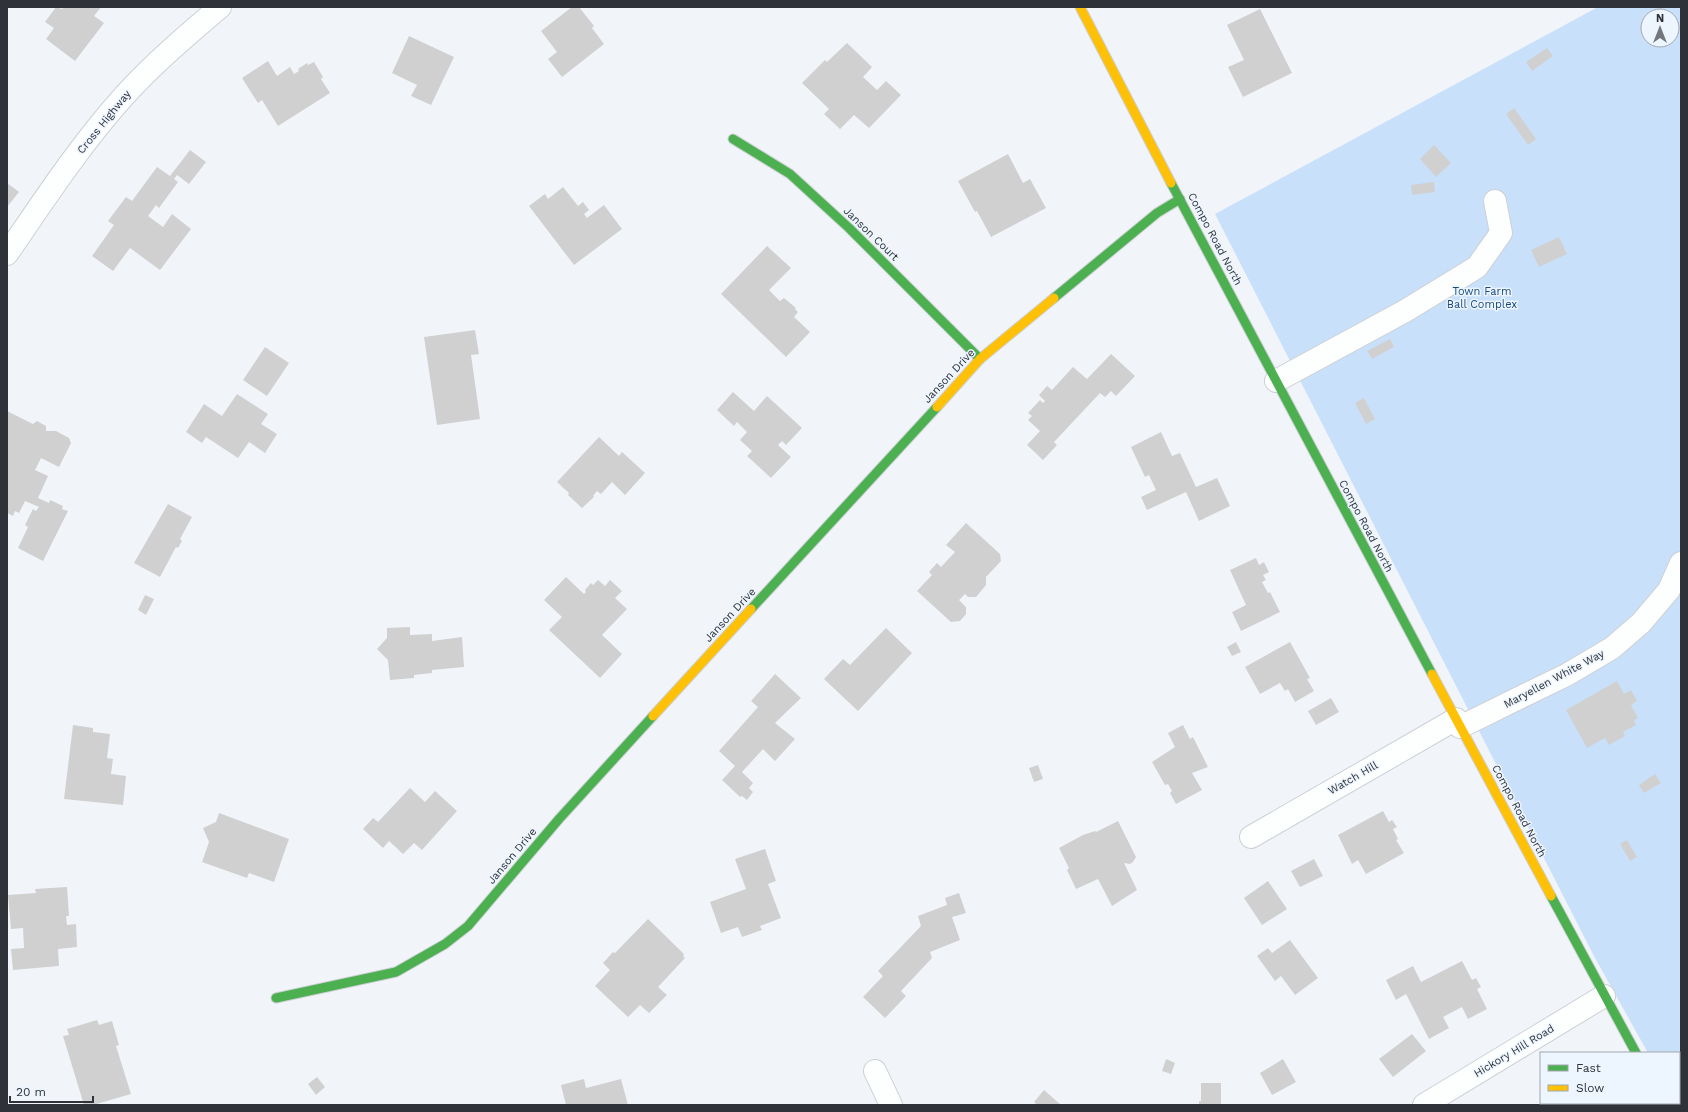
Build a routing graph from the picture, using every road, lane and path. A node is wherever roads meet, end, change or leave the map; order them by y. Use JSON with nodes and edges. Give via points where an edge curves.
{"nodes":[{"id":1,"x":220,"y":7,"type":"edge"},
{"id":2,"x":1080,"y":7,"type":"edge"},
{"id":3,"x":733,"y":140,"type":"dead end"},
{"id":4,"x":1180,"y":199,"type":"junction"},
{"id":5,"x":1495,"y":201,"type":"dead end"},
{"id":6,"x":7,"y":254,"type":"edge"},
{"id":7,"x":980,"y":359,"type":"junction"},
{"id":8,"x":1276,"y":381,"type":"junction"},
{"id":9,"x":1681,"y":562,"type":"edge"},
{"id":10,"x":1458,"y":723,"type":"junction"},
{"id":11,"x":1251,"y":837,"type":"dead end"},
{"id":12,"x":1604,"y":996,"type":"junction"},
{"id":13,"x":276,"y":998,"type":"dead end"},
{"id":14,"x":1635,"y":1052,"type":"edge"},
{"id":15,"x":875,"y":1072,"type":"dead end"},
{"id":16,"x":891,"y":1105,"type":"edge"},
{"id":17,"x":1424,"y":1105,"type":"edge"}],
"edges":[{"from":1,"to":6,"type":"street","name":"Cross Highway","via":[[172,48],[115,106],[84,145]]},
{"from":2,"to":4,"type":"street","name":"Compo Road North"},
{"from":3,"to":7,"type":"street","name":"Janson Court","via":[[790,174],[849,228]]},
{"from":4,"to":7,"type":"street","name":"Janson Drive","via":[[1157,213]]},
{"from":4,"to":8,"type":"street","name":"Compo Road North"},
{"from":5,"to":8,"type":"street","via":[[1501,233],[1477,267],[1405,311]]},
{"from":7,"to":13,"type":"street","name":"Janson Drive","via":[[558,819],[468,926],[445,944],[396,972]]},
{"from":8,"to":10,"type":"street","name":"Compo Road North"},
{"from":9,"to":10,"type":"street","name":"Maryellen White Way","via":[[1669,590],[1641,622],[1612,648],[1568,674]]},
{"from":10,"to":11,"type":"street","name":"Watch Hill"},
{"from":10,"to":12,"type":"street","name":"Compo Road North"},
{"from":12,"to":14,"type":"street","name":"Compo Road North"},
{"from":12,"to":17,"type":"street","name":"Hickory Hill Road"},
{"from":15,"to":16,"type":"street"}]}
